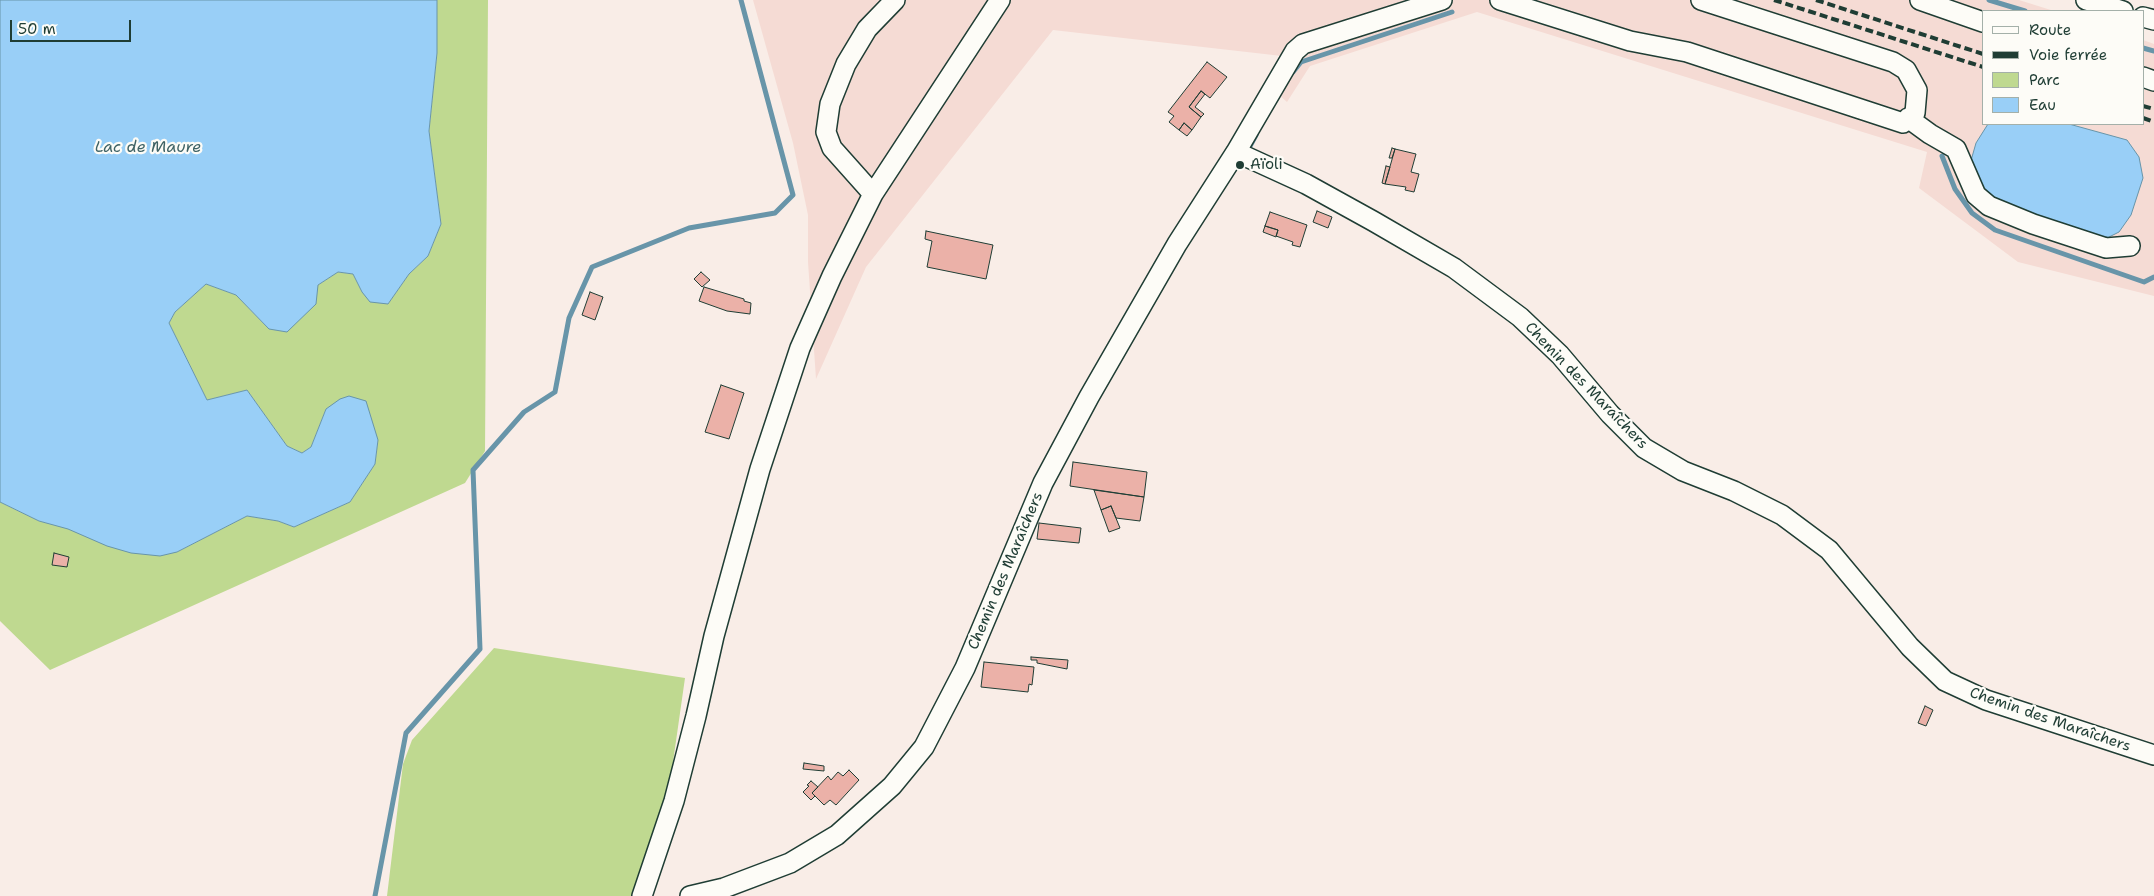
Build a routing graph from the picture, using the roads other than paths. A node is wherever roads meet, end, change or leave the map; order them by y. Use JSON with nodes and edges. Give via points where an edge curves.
{"nodes":[{"id":1,"x":895,"y":0,"type":"edge"},
{"id":2,"x":1000,"y":0,"type":"edge"},
{"id":3,"x":1442,"y":0,"type":"edge"},
{"id":4,"x":1500,"y":0,"type":"edge"},
{"id":5,"x":1701,"y":0,"type":"edge"},
{"id":6,"x":1920,"y":0,"type":"edge"},
{"id":7,"x":2086,"y":0,"type":"edge"},
{"id":8,"x":2121,"y":10,"type":"edge"},
{"id":9,"x":1982,"y":22,"type":"edge"},
{"id":10,"x":1908,"y":118,"type":"junction"},
{"id":11,"x":1236,"y":152,"type":"junction"},
{"id":12,"x":873,"y":194,"type":"junction"},
{"id":13,"x":2130,"y":246,"type":"dead end"},
{"id":14,"x":2154,"y":755,"type":"edge"},
{"id":15,"x":642,"y":896,"type":"edge"},
{"id":16,"x":690,"y":896,"type":"edge"}],
"edges":[{"from":1,"to":12,"type":"street","via":[[868,29],[846,64],[830,104],[826,132],[832,148]]},
{"from":2,"to":12,"type":"street"},
{"from":3,"to":11,"type":"street","name":"Chemin des Maraîchers","via":[[1303,44],[1294,51]]},
{"from":4,"to":10,"type":"street","via":[[1630,40],[1687,52],[1903,123]]},
{"from":5,"to":10,"type":"street","via":[[1893,62],[1906,70],[1917,90],[1915,113]]},
{"from":6,"to":9,"type":"street"},
{"from":7,"to":8,"type":"street"},
{"from":10,"to":13,"type":"street","via":[[1956,149],[1976,195],[1989,206],[2106,248]]},
{"from":11,"to":14,"type":"street","name":"Chemin des Maraîchers","via":[[1306,184],[1454,268],[1520,317],[1560,354],[1610,414],[1644,448],[1683,471],[1782,515],[1828,550],[1910,647],[1945,681],[1986,700]]},
{"from":11,"to":16,"type":"street","name":"Chemin des Maraîchers","via":[[1177,244],[1088,397],[1043,483],[965,668],[924,747],[892,786],[837,835],[790,863],[724,888]]},
{"from":12,"to":15,"type":"street","via":[[800,348],[760,469],[714,636],[674,801]]}]}
